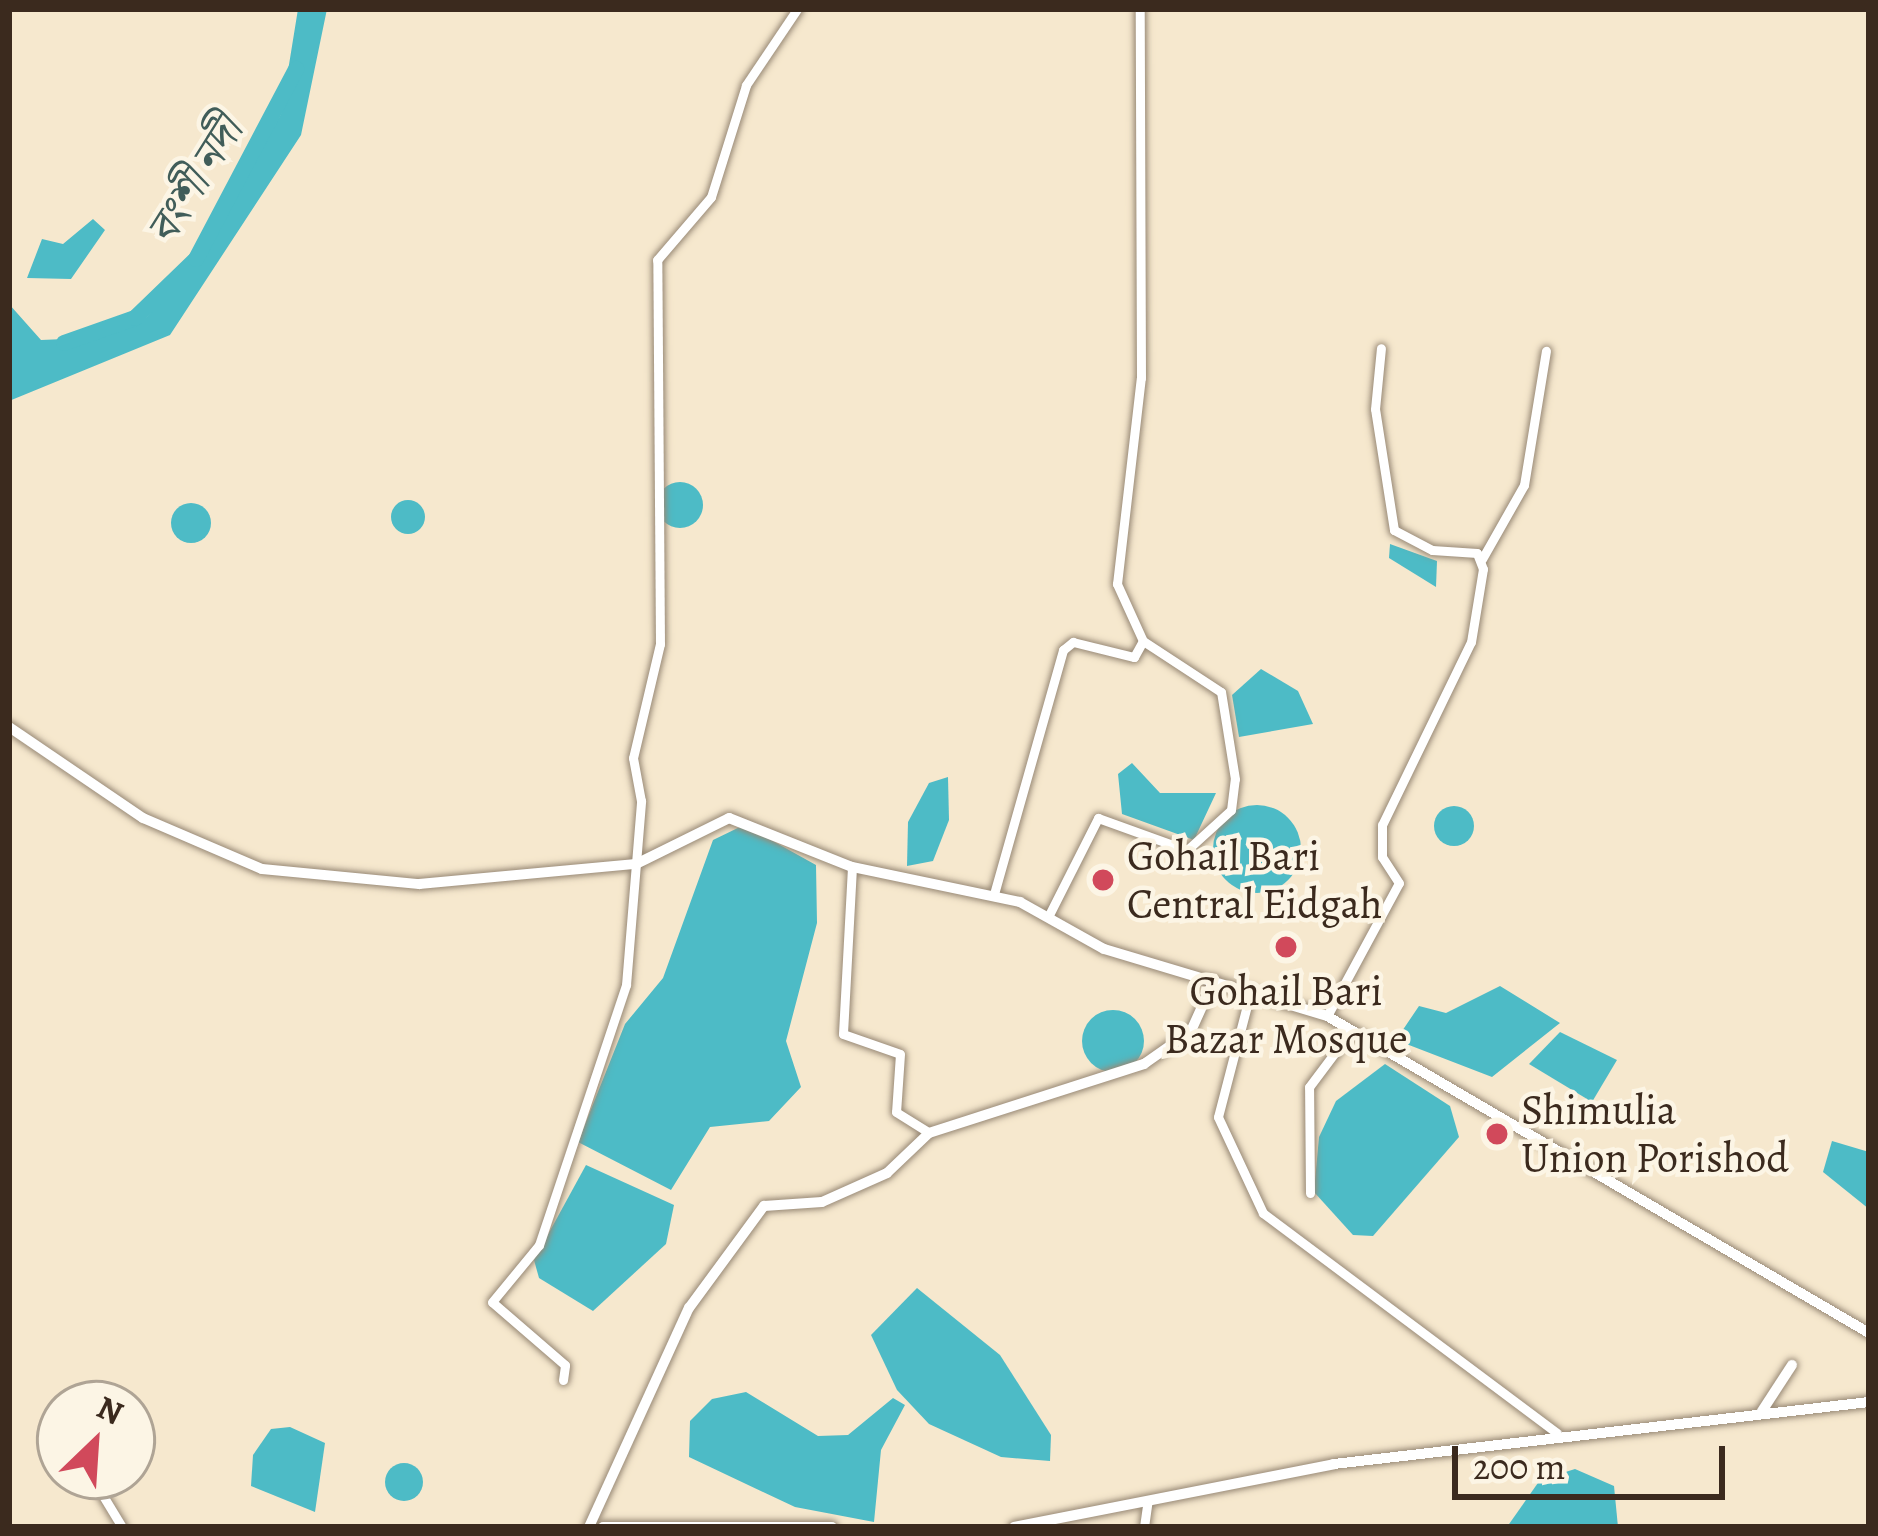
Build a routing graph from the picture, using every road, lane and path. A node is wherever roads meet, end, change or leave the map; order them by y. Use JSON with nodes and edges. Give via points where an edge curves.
{"nodes":[{"id":1,"x":796,"y":9,"type":"edge"},
{"id":2,"x":1140,"y":9,"type":"edge"},
{"id":3,"x":1382,"y":348,"type":"dead end"},
{"id":4,"x":1546,"y":351,"type":"dead end"},
{"id":5,"x":1482,"y":559,"type":"junction"},
{"id":6,"x":1143,"y":640,"type":"junction"},
{"id":7,"x":9,"y":727,"type":"edge"},
{"id":8,"x":636,"y":864,"type":"junction"},
{"id":9,"x":852,"y":867,"type":"junction"},
{"id":10,"x":994,"y":894,"type":"junction"},
{"id":11,"x":1049,"y":915,"type":"junction"},
{"id":12,"x":1214,"y":980,"type":"junction"},
{"id":13,"x":1251,"y":990,"type":"junction"},
{"id":14,"x":1327,"y":1016,"type":"junction"},
{"id":15,"x":1351,"y":1031,"type":"junction"},
{"id":16,"x":929,"y":1133,"type":"junction"},
{"id":17,"x":1310,"y":1193,"type":"dead end"},
{"id":18,"x":1869,"y":1334,"type":"edge"},
{"id":19,"x":1792,"y":1365,"type":"dead end"},
{"id":20,"x":563,"y":1380,"type":"dead end"},
{"id":21,"x":1869,"y":1402,"type":"edge"},
{"id":22,"x":1762,"y":1411,"type":"junction"},
{"id":23,"x":1557,"y":1432,"type":"junction"},
{"id":24,"x":106,"y":1500,"type":"edge"},
{"id":25,"x":1148,"y":1500,"type":"junction"},
{"id":26,"x":122,"y":1527,"type":"edge"},
{"id":27,"x":589,"y":1527,"type":"edge"},
{"id":28,"x":603,"y":1527,"type":"edge"},
{"id":29,"x":832,"y":1527,"type":"edge"},
{"id":30,"x":1014,"y":1527,"type":"edge"},
{"id":31,"x":1144,"y":1527,"type":"edge"}],
"edges":[{"from":1,"to":8,"type":"street","via":[[746,85],[711,197],[657,260],[660,644],[633,758]]},
{"from":2,"to":6,"type":"street","via":[[1141,378],[1117,567]]},
{"from":3,"to":5,"type":"street","via":[[1375,409],[1394,530]]},
{"from":4,"to":5,"type":"street","via":[[1524,484]]},
{"from":5,"to":14,"type":"street","via":[[1471,642],[1382,825],[1382,857],[1399,883]]},
{"from":6,"to":10,"type":"street","via":[[1134,657],[1073,642],[1063,650]]},
{"from":6,"to":11,"type":"street","via":[[1221,692],[1231,811],[1187,850],[1098,818]]},
{"from":7,"to":8,"type":"street","via":[[143,818],[262,868],[419,884]]},
{"from":8,"to":9,"type":"street","via":[[729,818]]},
{"from":8,"to":20,"type":"street","via":[[614,1045],[539,1245],[492,1302],[565,1365]]},
{"from":9,"to":10,"type":"street"},
{"from":9,"to":16,"type":"street","via":[[843,1034],[900,1054],[896,1112]]},
{"from":10,"to":11,"type":"street"},
{"from":11,"to":12,"type":"street","via":[[1104,949]]},
{"from":12,"to":13,"type":"street"},
{"from":12,"to":16,"type":"street","via":[[1191,1031],[1144,1064]]},
{"from":13,"to":14,"type":"street"},
{"from":13,"to":23,"type":"street","via":[[1218,1117],[1263,1213]]},
{"from":14,"to":15,"type":"street"},
{"from":15,"to":17,"type":"street","via":[[1309,1087]]},
{"from":15,"to":18,"type":"street","via":[[1594,1180],[1730,1243]]},
{"from":16,"to":27,"type":"street","via":[[872,1181],[822,1202],[773,1201],[745,1228],[688,1308]]},
{"from":19,"to":22,"type":"street"},
{"from":21,"to":22,"type":"street"},
{"from":22,"to":23,"type":"street"},
{"from":23,"to":25,"type":"street"},
{"from":24,"to":26,"type":"street"},
{"from":25,"to":30,"type":"street"},
{"from":25,"to":31,"type":"street"},
{"from":28,"to":29,"type":"street"}]}
